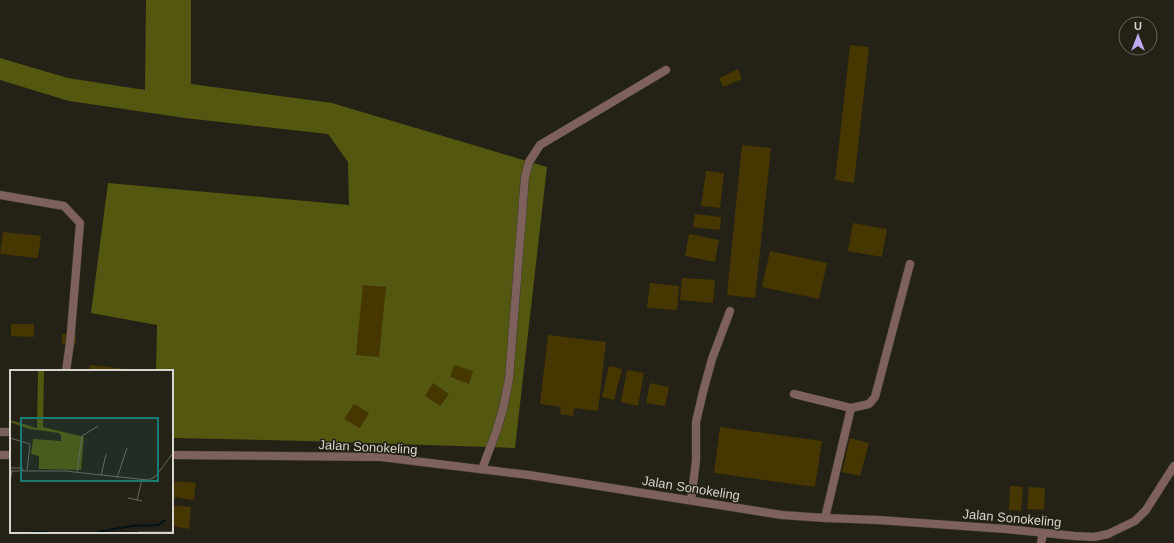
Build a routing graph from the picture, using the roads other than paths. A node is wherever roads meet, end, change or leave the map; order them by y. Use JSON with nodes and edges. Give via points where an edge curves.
{"nodes":[{"id":1,"x":666,"y":70,"type":"dead end"},
{"id":2,"x":0,"y":195,"type":"edge"},
{"id":3,"x":910,"y":264,"type":"dead end"},
{"id":4,"x":730,"y":311,"type":"dead end"},
{"id":5,"x":66,"y":370,"type":"edge"},
{"id":6,"x":794,"y":394,"type":"dead end"},
{"id":7,"x":851,"y":408,"type":"junction"},
{"id":8,"x":173,"y":455,"type":"edge"},
{"id":9,"x":1174,"y":466,"type":"edge"},
{"id":10,"x":482,"y":469,"type":"junction"},
{"id":11,"x":691,"y":500,"type":"junction"},
{"id":12,"x":825,"y":518,"type":"junction"},
{"id":13,"x":1043,"y":533,"type":"junction"},
{"id":14,"x":1040,"y":543,"type":"edge"}],
"edges":[{"from":1,"to":10,"type":"street","via":[[540,145],[529,162],[525,177],[509,379],[503,409]]},
{"from":2,"to":5,"type":"street","via":[[64,206],[80,223]]},
{"from":3,"to":7,"type":"street","via":[[874,397],[869,404]]},
{"from":4,"to":11,"type":"street","via":[[712,359],[696,422],[696,461]]},
{"from":6,"to":7,"type":"street"},
{"from":7,"to":12,"type":"street"},
{"from":8,"to":10,"type":"street","name":"Jalan Sonokeling","via":[[381,457]]},
{"from":9,"to":13,"type":"street","name":"Jalan Sonokeling","via":[[1146,510],[1135,522],[1094,537]]},
{"from":10,"to":11,"type":"street","name":"Jalan Sonokeling"},
{"from":11,"to":12,"type":"street","name":"Jalan Sonokeling","via":[[782,515]]},
{"from":12,"to":13,"type":"street","name":"Jalan Sonokeling"},
{"from":13,"to":14,"type":"street"}]}
